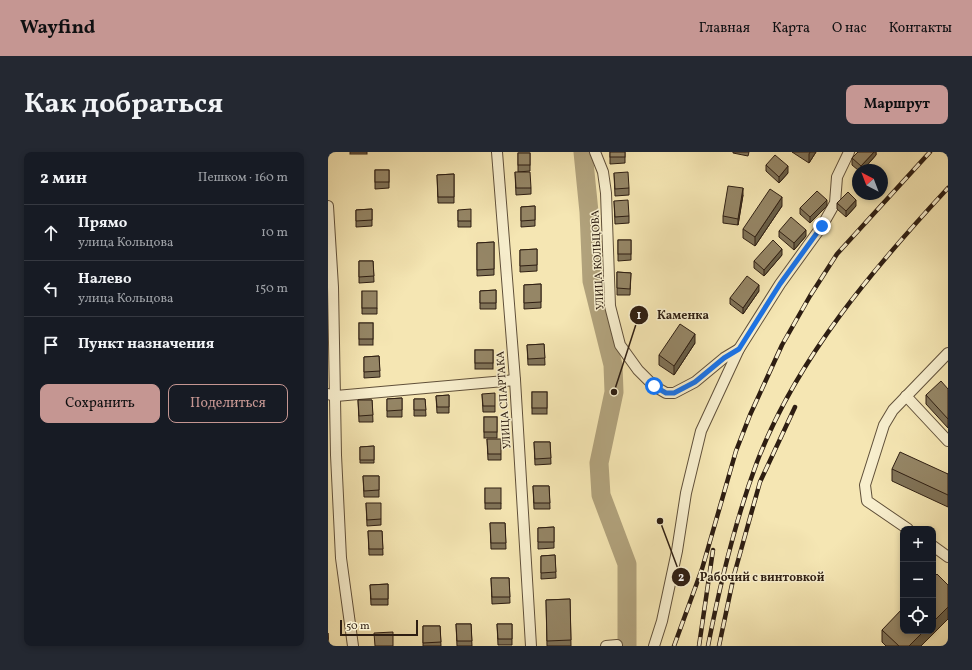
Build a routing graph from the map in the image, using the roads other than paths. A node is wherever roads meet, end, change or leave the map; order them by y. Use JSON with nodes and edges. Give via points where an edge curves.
{"nodes":[{"id":1,"x":497,"y":152,"type":"edge"},
{"id":2,"x":595,"y":152,"type":"edge"},
{"id":3,"x":849,"y":152,"type":"edge"},
{"id":4,"x":328,"y":206,"type":"edge"},
{"id":5,"x":739,"y":349,"type":"junction"},
{"id":6,"x":948,"y":353,"type":"edge"},
{"id":7,"x":515,"y":380,"type":"junction"},
{"id":8,"x":332,"y":395,"type":"edge"},
{"id":9,"x":906,"y":396,"type":"junction"},
{"id":10,"x":948,"y":441,"type":"edge"},
{"id":11,"x":904,"y":526,"type":"edge"},
{"id":12,"x":936,"y":548,"type":"edge"},
{"id":13,"x":948,"y":557,"type":"edge"},
{"id":14,"x":617,"y":645,"type":"dead end"},
{"id":15,"x":353,"y":646,"type":"edge"},
{"id":16,"x":531,"y":646,"type":"edge"},
{"id":17,"x":606,"y":646,"type":"edge"},
{"id":18,"x":654,"y":646,"type":"edge"}],
"edges":[{"from":1,"to":7,"type":"street","name":"УЛИЦА СПАРТАКА"},
{"from":2,"to":5,"type":"street","name":"УЛИЦА КОЛЬЦОВА","via":[[603,172],[606,193],[610,306],[620,345],[638,370],[654,386],[666,393],[674,393],[695,382]]},
{"from":3,"to":5,"type":"street","name":"УЛИЦА КОЛЬЦОВА","via":[[837,177],[835,203]]},
{"from":4,"to":8,"type":"street","via":[[333,287]]},
{"from":5,"to":18,"type":"street","via":[[701,431],[686,493],[674,565]]},
{"from":6,"to":9,"type":"street"},
{"from":7,"to":8,"type":"street"},
{"from":7,"to":16,"type":"street","name":"УЛИЦА СПАРТАКА"},
{"from":8,"to":15,"type":"street","via":[[341,558]]},
{"from":9,"to":10,"type":"street"},
{"from":9,"to":11,"type":"street","via":[[884,425],[864,485],[867,501]]},
{"from":12,"to":13,"type":"street"},
{"from":14,"to":17,"type":"street"}]}
